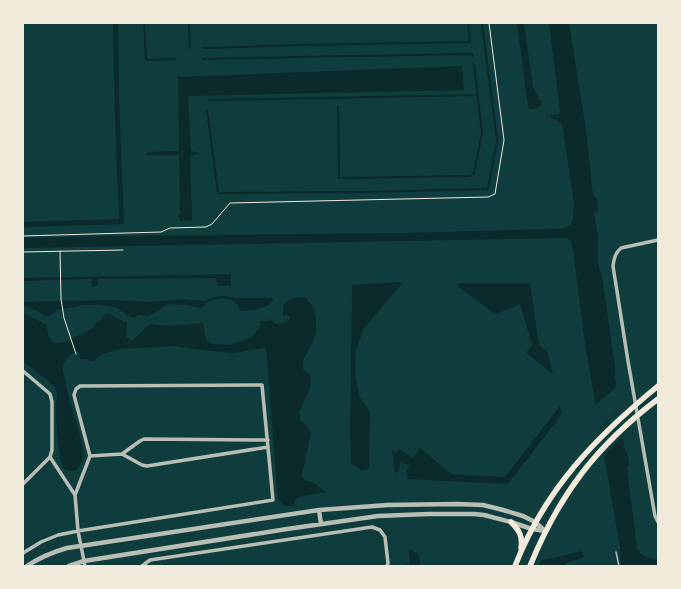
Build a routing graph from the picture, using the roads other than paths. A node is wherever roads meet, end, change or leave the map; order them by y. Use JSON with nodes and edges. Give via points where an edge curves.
{"nodes":[{"id":1,"x":658,"y":240,"type":"edge"},
{"id":2,"x":24,"y":373,"type":"edge"},
{"id":3,"x":658,"y":386,"type":"edge"},
{"id":4,"x":658,"y":399,"type":"edge"},
{"id":5,"x":268,"y":440,"type":"junction"},
{"id":6,"x":268,"y":446,"type":"junction"},
{"id":7,"x":122,"y":454,"type":"junction"},
{"id":8,"x":90,"y":456,"type":"junction"},
{"id":9,"x":50,"y":457,"type":"junction"},
{"id":10,"x":23,"y":484,"type":"edge"},
{"id":11,"x":75,"y":495,"type":"junction"},
{"id":12,"x":319,"y":510,"type":"junction"},
{"id":13,"x":511,"y":522,"type":"junction"},
{"id":14,"x":535,"y":522,"type":"junction"},
{"id":15,"x":658,"y":522,"type":"edge"},
{"id":16,"x":321,"y":524,"type":"junction"},
{"id":17,"x":532,"y":529,"type":"junction"},
{"id":18,"x":78,"y":531,"type":"junction"},
{"id":19,"x":545,"y":531,"type":"junction"},
{"id":20,"x":81,"y":546,"type":"junction"},
{"id":21,"x":616,"y":552,"type":"dead end"},
{"id":22,"x":23,"y":553,"type":"edge"},
{"id":23,"x":520,"y":554,"type":"junction"},
{"id":24,"x":84,"y":564,"type":"edge"},
{"id":25,"x":27,"y":566,"type":"edge"},
{"id":26,"x":69,"y":566,"type":"edge"},
{"id":27,"x":142,"y":566,"type":"edge"},
{"id":28,"x":387,"y":566,"type":"edge"},
{"id":29,"x":515,"y":566,"type":"edge"},
{"id":30,"x":530,"y":566,"type":"edge"},
{"id":31,"x":618,"y":566,"type":"edge"}],
"edges":[{"from":1,"to":15,"type":"street","via":[[621,248],[614,258],[613,266]]},
{"from":2,"to":9,"type":"street","via":[[50,394]]},
{"from":3,"to":14,"type":"main road","via":[[591,447],[560,484]]},
{"from":4,"to":19,"type":"main road","via":[[624,426],[597,455],[568,492]]},
{"from":5,"to":6,"type":"street"},
{"from":5,"to":7,"type":"street","via":[[144,440]]},
{"from":5,"to":8,"type":"street","via":[[262,385],[80,386],[74,395]]},
{"from":6,"to":7,"type":"street","via":[[147,466]]},
{"from":6,"to":18,"type":"street","via":[[273,500]]},
{"from":7,"to":8,"type":"street"},
{"from":8,"to":11,"type":"street"},
{"from":9,"to":10,"type":"street"},
{"from":9,"to":11,"type":"street"},
{"from":11,"to":18,"type":"street"},
{"from":12,"to":14,"type":"street","via":[[388,505],[470,504],[503,510]]},
{"from":12,"to":16,"type":"street"},
{"from":12,"to":20,"type":"street"},
{"from":13,"to":16,"type":"street","via":[[484,515],[428,514],[378,516]]},
{"from":13,"to":17,"type":"street"},
{"from":13,"to":23,"type":"main road","via":[[522,538]]},
{"from":14,"to":17,"type":"main road"},
{"from":14,"to":19,"type":"street"},
{"from":16,"to":24,"type":"street"},
{"from":17,"to":19,"type":"street"},
{"from":17,"to":23,"type":"main road"},
{"from":18,"to":20,"type":"street"},
{"from":18,"to":22,"type":"street","via":[[58,535]]},
{"from":19,"to":30,"type":"main road"},
{"from":20,"to":24,"type":"street"},
{"from":20,"to":25,"type":"street","via":[[56,551]]},
{"from":21,"to":31,"type":"lane"},
{"from":23,"to":29,"type":"main road"},
{"from":24,"to":26,"type":"street"},
{"from":27,"to":28,"type":"street","via":[[150,560],[372,527],[380,530],[384,537]]}]}
